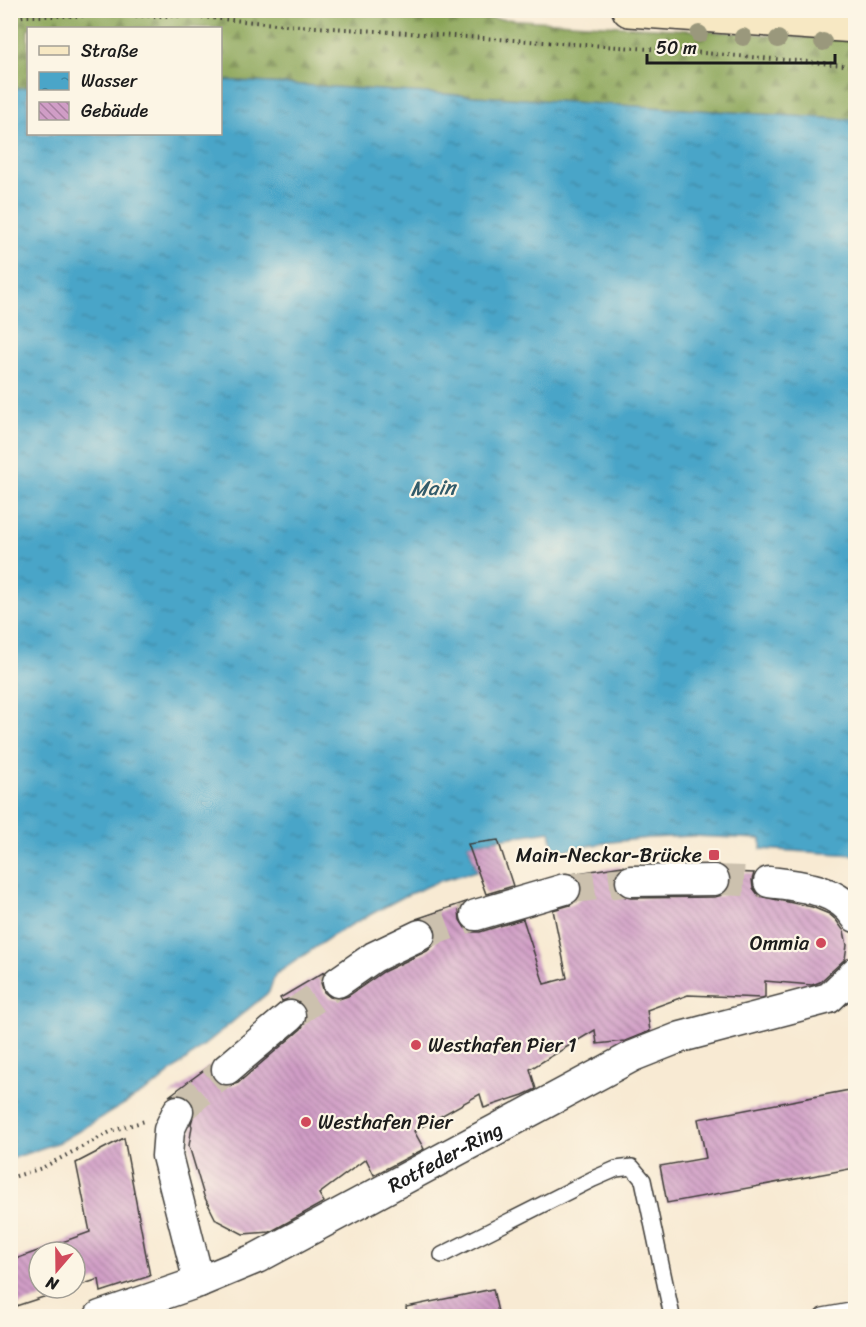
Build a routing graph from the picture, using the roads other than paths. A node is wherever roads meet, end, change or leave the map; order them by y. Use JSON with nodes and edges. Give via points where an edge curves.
{"nodes":[{"id":1,"x":629,"y":10,"type":"edge"},
{"id":2,"x":855,"y":26,"type":"edge"},
{"id":3,"x":714,"y":880,"type":"tunnel mouth"},
{"id":4,"x":631,"y":881,"type":"tunnel mouth"},
{"id":5,"x":769,"y":882,"type":"tunnel mouth"},
{"id":6,"x":565,"y":889,"type":"tunnel mouth"},
{"id":7,"x":854,"y":910,"type":"edge"},
{"id":8,"x":476,"y":915,"type":"tunnel mouth"},
{"id":9,"x":420,"y":935,"type":"tunnel mouth"},
{"id":10,"x":855,"y":972,"type":"edge"},
{"id":11,"x":338,"y":982,"type":"tunnel mouth"},
{"id":12,"x":290,"y":1016,"type":"tunnel mouth"},
{"id":13,"x":227,"y":1069,"type":"tunnel mouth"},
{"id":14,"x":178,"y":1112,"type":"tunnel mouth"},
{"id":15,"x":442,"y":1255,"type":"dead end"},
{"id":16,"x":199,"y":1282,"type":"junction"},
{"id":17,"x":855,"y":1310,"type":"edge"},
{"id":18,"x":100,"y":1317,"type":"edge"},
{"id":19,"x":672,"y":1317,"type":"edge"},
{"id":20,"x":823,"y":1317,"type":"edge"}],
"edges":[{"from":1,"to":2,"type":"main road"},
{"from":3,"to":4,"type":"street"},
{"from":5,"to":7,"type":"street","via":[[802,886],[833,896]]},
{"from":6,"to":8,"type":"street"},
{"from":9,"to":11,"type":"street","via":[[374,957]]},
{"from":10,"to":16,"type":"street","name":"Rotfeder-Ring","via":[[829,998],[681,1037],[633,1056],[257,1258]]},
{"from":12,"to":13,"type":"street"},
{"from":14,"to":16,"type":"street","via":[[169,1130],[167,1156]]},
{"from":15,"to":19,"type":"lane","via":[[593,1179],[632,1167],[643,1180]]},
{"from":16,"to":18,"type":"street","name":"Rotfeder-Ring"},
{"from":17,"to":20,"type":"lane"}]}
